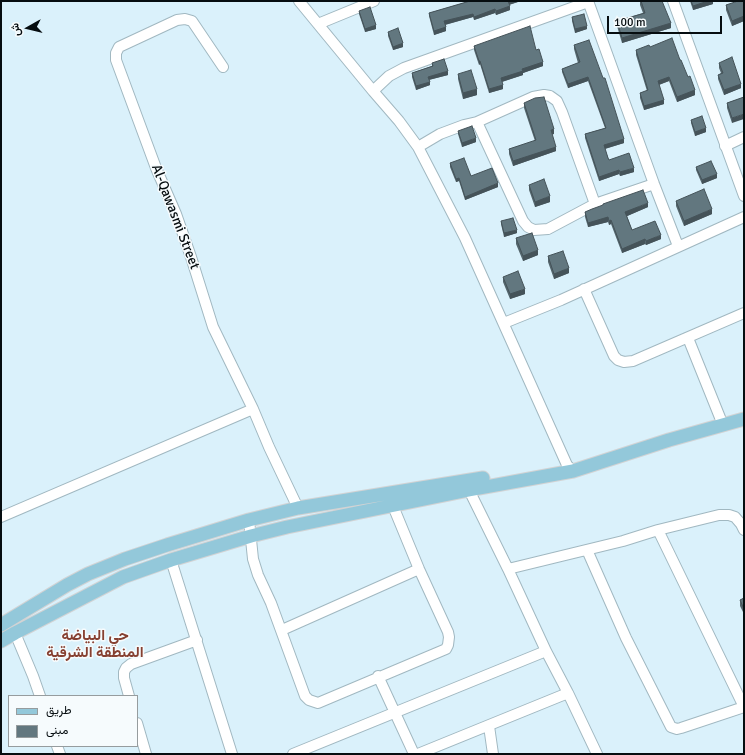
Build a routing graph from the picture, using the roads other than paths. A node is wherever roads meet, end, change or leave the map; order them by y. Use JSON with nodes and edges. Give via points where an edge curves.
{"nodes":[{"id":1,"x":299,"y":1,"type":"edge"},
{"id":2,"x":374,"y":1,"type":"edge"},
{"id":3,"x":588,"y":1,"type":"edge"},
{"id":4,"x":672,"y":1,"type":"edge"},
{"id":5,"x":318,"y":24,"type":"junction"},
{"id":6,"x":223,"y":67,"type":"dead end"},
{"id":7,"x":372,"y":91,"type":"junction"},
{"id":8,"x":478,"y":122,"type":"junction"},
{"id":9,"x":744,"y":138,"type":"edge"},
{"id":10,"x":725,"y":146,"type":"junction"},
{"id":11,"x":418,"y":147,"type":"junction"},
{"id":12,"x":654,"y":184,"type":"junction"},
{"id":13,"x":744,"y":196,"type":"edge"},
{"id":14,"x":595,"y":204,"type":"junction"},
{"id":15,"x":744,"y":217,"type":"edge"},
{"id":16,"x":678,"y":246,"type":"junction"},
{"id":17,"x":584,"y":289,"type":"junction"},
{"id":18,"x":744,"y":313,"type":"edge"},
{"id":19,"x":504,"y":323,"type":"junction"},
{"id":20,"x":688,"y":338,"type":"junction"},
{"id":21,"x":253,"y":409,"type":"junction"},
{"id":22,"x":744,"y":411,"type":"edge"},
{"id":23,"x":744,"y":419,"type":"edge"},
{"id":24,"x":722,"y":422,"type":"junction"},
{"id":25,"x":570,"y":468,"type":"junction"},
{"id":26,"x":469,"y":490,"type":"junction"},
{"id":27,"x":362,"y":505,"type":"junction"},
{"id":28,"x":393,"y":506,"type":"junction"},
{"id":29,"x":298,"y":508,"type":"junction"},
{"id":30,"x":1,"y":517,"type":"edge"},
{"id":31,"x":249,"y":520,"type":"junction"},
{"id":32,"x":658,"y":530,"type":"junction"},
{"id":33,"x":744,"y":530,"type":"edge"},
{"id":34,"x":251,"y":536,"type":"junction"},
{"id":35,"x":587,"y":550,"type":"junction"},
{"id":36,"x":171,"y":560,"type":"junction"},
{"id":37,"x":419,"y":569,"type":"junction"},
{"id":38,"x":508,"y":569,"type":"junction"},
{"id":39,"x":2,"y":623,"type":"edge"},
{"id":40,"x":282,"y":630,"type":"junction"},
{"id":41,"x":14,"y":633,"type":"junction"},
{"id":42,"x":197,"y":640,"type":"junction"},
{"id":43,"x":1,"y":641,"type":"edge"},
{"id":44,"x":546,"y":651,"type":"junction"},
{"id":45,"x":378,"y":676,"type":"junction"},
{"id":46,"x":568,"y":693,"type":"junction"},
{"id":47,"x":40,"y":695,"type":"edge"},
{"id":48,"x":129,"y":695,"type":"edge"},
{"id":49,"x":744,"y":707,"type":"edge"},
{"id":50,"x":394,"y":712,"type":"junction"},
{"id":51,"x":138,"y":726,"type":"edge"},
{"id":52,"x":489,"y":726,"type":"junction"},
{"id":53,"x":146,"y":754,"type":"edge"},
{"id":54,"x":232,"y":754,"type":"edge"},
{"id":55,"x":293,"y":754,"type":"edge"},
{"id":56,"x":414,"y":754,"type":"edge"},
{"id":57,"x":418,"y":754,"type":"edge"},
{"id":58,"x":493,"y":754,"type":"edge"},
{"id":59,"x":597,"y":754,"type":"edge"}],
"edges":[{"from":1,"to":5,"type":"street"},
{"from":2,"to":5,"type":"street"},
{"from":3,"to":7,"type":"street","via":[[404,68],[389,76]]},
{"from":3,"to":12,"type":"street"},
{"from":4,"to":10,"type":"street"},
{"from":5,"to":7,"type":"street"},
{"from":6,"to":21,"type":"street","name":"Al-Qawasmi Street","via":[[192,21],[185,19],[177,20],[119,47],[116,53],[116,60],[156,168],[186,242],[213,326]]},
{"from":7,"to":11,"type":"street"},
{"from":8,"to":11,"type":"street","via":[[440,134]]},
{"from":8,"to":14,"type":"street","via":[[528,228],[548,229]]},
{"from":8,"to":14,"type":"street","via":[[533,97],[550,96],[557,101],[562,112]]},
{"from":9,"to":10,"type":"street"},
{"from":10,"to":13,"type":"street"},
{"from":11,"to":19,"type":"street","via":[[465,238]]},
{"from":12,"to":14,"type":"street"},
{"from":12,"to":16,"type":"street"},
{"from":15,"to":16,"type":"street"},
{"from":16,"to":17,"type":"street"},
{"from":17,"to":19,"type":"street"},
{"from":17,"to":20,"type":"street","via":[[614,356],[621,362],[633,361]]},
{"from":18,"to":20,"type":"street"},
{"from":19,"to":25,"type":"street"},
{"from":20,"to":24,"type":"street"},
{"from":21,"to":29,"type":"street","name":"Al-Qawasmi Street"},
{"from":21,"to":30,"type":"street"},
{"from":22,"to":24,"type":"main road"},
{"from":23,"to":24,"type":"main road"},
{"from":24,"to":25,"type":"main road","via":[[635,451]]},
{"from":25,"to":26,"type":"main road"},
{"from":25,"to":27,"type":"main road"},
{"from":26,"to":28,"type":"main road"},
{"from":26,"to":38,"type":"street"},
{"from":27,"to":28,"type":"main road"},
{"from":27,"to":29,"type":"main road"},
{"from":27,"to":34,"type":"main road"},
{"from":28,"to":37,"type":"street"},
{"from":29,"to":31,"type":"main road"},
{"from":31,"to":34,"type":"street"},
{"from":31,"to":39,"type":"main road","via":[[125,559],[67,585]]},
{"from":32,"to":33,"type":"street","via":[[724,514],[735,517]]},
{"from":32,"to":35,"type":"street"},
{"from":32,"to":49,"type":"street"},
{"from":34,"to":36,"type":"main road"},
{"from":34,"to":40,"type":"street","via":[[253,559],[258,575]]},
{"from":35,"to":38,"type":"street"},
{"from":35,"to":49,"type":"street","via":[[626,638],[671,727],[681,728]]},
{"from":36,"to":41,"type":"main road","via":[[123,577]]},
{"from":36,"to":42,"type":"street"},
{"from":37,"to":40,"type":"street"},
{"from":37,"to":45,"type":"street","via":[[448,632],[448,645]]},
{"from":38,"to":44,"type":"street"},
{"from":40,"to":45,"type":"street","via":[[305,696],[314,702],[322,702]]},
{"from":41,"to":43,"type":"main road"},
{"from":41,"to":47,"type":"street"},
{"from":42,"to":48,"type":"street","via":[[126,668],[124,678]]},
{"from":42,"to":54,"type":"street"},
{"from":44,"to":46,"type":"street"},
{"from":44,"to":50,"type":"street"},
{"from":45,"to":50,"type":"street"},
{"from":46,"to":52,"type":"street"},
{"from":46,"to":59,"type":"street"},
{"from":50,"to":55,"type":"street"},
{"from":50,"to":56,"type":"street"},
{"from":51,"to":53,"type":"street"},
{"from":52,"to":57,"type":"street"},
{"from":52,"to":58,"type":"street"}]}
